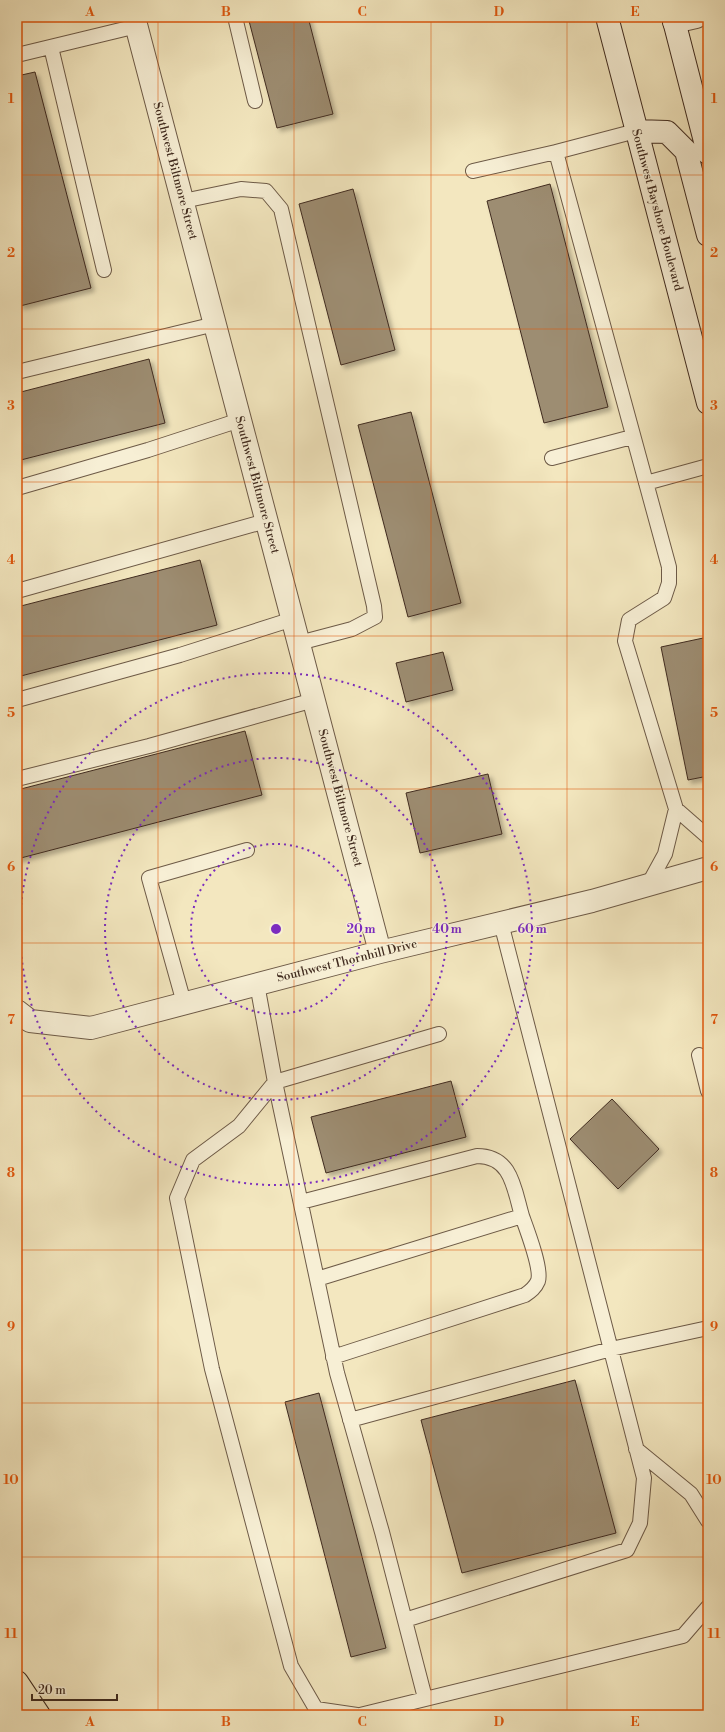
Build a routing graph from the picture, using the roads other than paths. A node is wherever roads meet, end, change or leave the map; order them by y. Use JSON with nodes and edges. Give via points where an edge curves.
{"nodes":[{"id":1,"x":235,"y":17,"type":"edge"},
{"id":2,"x":607,"y":17,"type":"edge"},
{"id":3,"x":696,"y":17,"type":"edge"},
{"id":4,"x":670,"y":19,"type":"edge"},
{"id":5,"x":135,"y":22,"type":"edge"},
{"id":6,"x":51,"y":47,"type":"junction"},
{"id":7,"x":17,"y":55,"type":"edge"},
{"id":8,"x":255,"y":101,"type":"dead end"},
{"id":9,"x":636,"y":131,"type":"junction"},
{"id":10,"x":556,"y":152,"type":"junction"},
{"id":11,"x":708,"y":153,"type":"edge"},
{"id":12,"x":473,"y":171,"type":"dead end"},
{"id":13,"x":183,"y":201,"type":"junction"},
{"id":14,"x":708,"y":235,"type":"edge"},
{"id":15,"x":104,"y":270,"type":"dead end"},
{"id":16,"x":215,"y":324,"type":"junction"},
{"id":17,"x":17,"y":372,"type":"edge"},
{"id":18,"x":708,"y":403,"type":"edge"},
{"id":19,"x":240,"y":420,"type":"junction"},
{"id":20,"x":632,"y":437,"type":"junction"},
{"id":21,"x":552,"y":458,"type":"dead end"},
{"id":22,"x":708,"y":466,"type":"edge"},
{"id":23,"x":646,"y":483,"type":"junction"},
{"id":24,"x":17,"y":488,"type":"edge"},
{"id":25,"x":266,"y":521,"type":"junction"},
{"id":26,"x":17,"y":591,"type":"edge"},
{"id":27,"x":293,"y":619,"type":"junction"},
{"id":28,"x":299,"y":643,"type":"junction"},
{"id":29,"x":17,"y":700,"type":"edge"},
{"id":30,"x":314,"y":700,"type":"junction"},
{"id":31,"x":17,"y":779,"type":"edge"},
{"id":32,"x":676,"y":809,"type":"junction"},
{"id":33,"x":708,"y":837,"type":"edge"},
{"id":34,"x":247,"y":850,"type":"dead end"},
{"id":35,"x":708,"y":868,"type":"edge"},
{"id":36,"x":648,"y":885,"type":"junction"},
{"id":37,"x":501,"y":923,"type":"junction"},
{"id":38,"x":380,"y":952,"type":"junction"},
{"id":39,"x":257,"y":984,"type":"junction"},
{"id":40,"x":184,"y":1003,"type":"junction"},
{"id":41,"x":23,"y":1016,"type":"edge"},
{"id":42,"x":440,"y":1034,"type":"dead end"},
{"id":43,"x":699,"y":1055,"type":"dead end"},
{"id":44,"x":275,"y":1082,"type":"junction"},
{"id":45,"x":708,"y":1092,"type":"edge"},
{"id":46,"x":301,"y":1202,"type":"junction"},
{"id":47,"x":522,"y":1216,"type":"junction"},
{"id":48,"x":317,"y":1280,"type":"junction"},
{"id":49,"x":708,"y":1328,"type":"edge"},
{"id":50,"x":611,"y":1349,"type":"junction"},
{"id":51,"x":334,"y":1358,"type":"junction"},
{"id":52,"x":350,"y":1420,"type":"junction"},
{"id":53,"x":636,"y":1448,"type":"junction"},
{"id":54,"x":708,"y":1521,"type":"edge"},
{"id":55,"x":708,"y":1607,"type":"edge"},
{"id":56,"x":404,"y":1620,"type":"junction"},
{"id":57,"x":17,"y":1682,"type":"edge"},
{"id":58,"x":425,"y":1698,"type":"junction"},
{"id":59,"x":39,"y":1715,"type":"edge"},
{"id":60,"x":357,"y":1715,"type":"edge"},
{"id":61,"x":360,"y":1715,"type":"edge"}],
"edges":[{"from":1,"to":8,"type":"lane"},
{"from":2,"to":9,"type":"street","name":"Southwest Bayshore Boulevard"},
{"from":3,"to":4,"type":"street"},
{"from":4,"to":11,"type":"street"},
{"from":5,"to":6,"type":"lane"},
{"from":5,"to":13,"type":"street","name":"Southwest Biltmore Street"},
{"from":6,"to":7,"type":"lane"},
{"from":6,"to":15,"type":"lane"},
{"from":9,"to":10,"type":"lane"},
{"from":9,"to":14,"type":"street","via":[[667,132],[686,151]]},
{"from":9,"to":18,"type":"street","name":"Southwest Bayshore Boulevard"},
{"from":10,"to":12,"type":"lane"},
{"from":10,"to":20,"type":"lane"},
{"from":13,"to":16,"type":"street","name":"Southwest Biltmore Street"},
{"from":13,"to":28,"type":"lane","via":[[241,189],[266,191],[281,208],[375,617],[352,629]]},
{"from":16,"to":17,"type":"lane"},
{"from":16,"to":19,"type":"street","name":"Southwest Biltmore Street"},
{"from":19,"to":24,"type":"lane"},
{"from":19,"to":25,"type":"street","name":"Southwest Biltmore Street"},
{"from":20,"to":21,"type":"lane"},
{"from":20,"to":23,"type":"lane"},
{"from":22,"to":23,"type":"lane"},
{"from":23,"to":32,"type":"lane","via":[[669,568],[669,583],[664,598],[629,620],[625,641]]},
{"from":25,"to":26,"type":"lane"},
{"from":25,"to":27,"type":"street","name":"Southwest Biltmore Street"},
{"from":27,"to":28,"type":"street","name":"Southwest Biltmore Street"},
{"from":27,"to":29,"type":"lane","via":[[180,655]]},
{"from":28,"to":30,"type":"street","name":"Southwest Biltmore Street"},
{"from":30,"to":31,"type":"lane","via":[[149,746]]},
{"from":30,"to":38,"type":"street","name":"Southwest Biltmore Street"},
{"from":32,"to":33,"type":"lane"},
{"from":32,"to":36,"type":"lane","via":[[665,854]]},
{"from":34,"to":40,"type":"lane","via":[[149,878]]},
{"from":35,"to":36,"type":"street","name":"Southwest Thornhill Drive"},
{"from":36,"to":37,"type":"street","name":"Southwest Thornhill Drive"},
{"from":37,"to":38,"type":"street","name":"Southwest Thornhill Drive"},
{"from":37,"to":50,"type":"lane"},
{"from":38,"to":39,"type":"street","name":"Southwest Thornhill Drive"},
{"from":39,"to":40,"type":"street","name":"Southwest Thornhill Drive"},
{"from":39,"to":44,"type":"lane"},
{"from":40,"to":41,"type":"street","name":"Southwest Thornhill Drive","via":[[91,1028]]},
{"from":42,"to":44,"type":"lane"},
{"from":43,"to":45,"type":"lane"},
{"from":44,"to":46,"type":"lane"},
{"from":44,"to":60,"type":"lane","via":[[239,1126],[193,1160],[177,1198],[212,1369],[291,1666],[316,1709]]},
{"from":46,"to":47,"type":"lane","via":[[477,1156],[486,1156],[495,1159],[509,1172]]},
{"from":46,"to":48,"type":"lane"},
{"from":47,"to":48,"type":"lane"},
{"from":47,"to":51,"type":"lane","via":[[537,1262],[538,1280],[533,1290],[525,1295]]},
{"from":48,"to":51,"type":"lane"},
{"from":49,"to":50,"type":"lane"},
{"from":50,"to":52,"type":"lane"},
{"from":50,"to":53,"type":"lane"},
{"from":51,"to":52,"type":"lane"},
{"from":52,"to":56,"type":"lane"},
{"from":53,"to":54,"type":"lane","via":[[691,1494]]},
{"from":53,"to":56,"type":"lane","via":[[644,1478],[640,1523],[627,1550]]},
{"from":55,"to":58,"type":"lane","via":[[683,1636]]},
{"from":56,"to":58,"type":"lane"},
{"from":57,"to":59,"type":"highway"},
{"from":58,"to":61,"type":"lane"}]}
